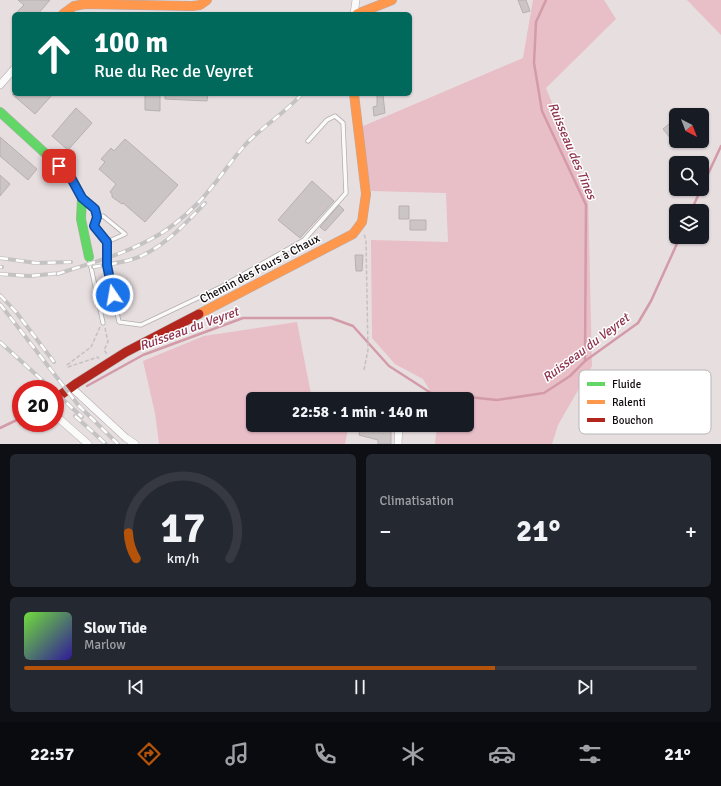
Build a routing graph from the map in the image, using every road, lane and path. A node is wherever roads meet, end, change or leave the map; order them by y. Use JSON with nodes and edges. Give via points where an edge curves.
{"nodes":[{"id":1,"x":207,"y":0,"type":"edge"},
{"id":2,"x":356,"y":0,"type":"edge"},
{"id":3,"x":392,"y":0,"type":"edge"},
{"id":4,"x":74,"y":3,"type":"edge"},
{"id":5,"x":66,"y":12,"type":"edge"},
{"id":6,"x":354,"y":12,"type":"edge"},
{"id":7,"x":362,"y":12,"type":"edge"},
{"id":8,"x":12,"y":71,"type":"edge"},
{"id":9,"x":0,"y":85,"type":"edge"},
{"id":10,"x":354,"y":96,"type":"edge"},
{"id":11,"x":0,"y":112,"type":"edge"},
{"id":12,"x":308,"y":141,"type":"dead end"},
{"id":13,"x":82,"y":198,"type":"junction"},
{"id":14,"x":97,"y":217,"type":"junction"},
{"id":15,"x":362,"y":222,"type":"junction"},
{"id":16,"x":107,"y":242,"type":"junction"},
{"id":17,"x":88,"y":257,"type":"joint"},
{"id":18,"x":103,"y":322,"type":"junction"},
{"id":19,"x":106,"y":353,"type":"dead end"},
{"id":20,"x":100,"y":360,"type":"dead end"},
{"id":21,"x":364,"y":370,"type":"dead end"},
{"id":22,"x":72,"y":388,"type":"junction"},
{"id":23,"x":64,"y":393,"type":"edge"},
{"id":24,"x":64,"y":423,"type":"edge"},
{"id":25,"x":399,"y":432,"type":"edge"},
{"id":26,"x":88,"y":444,"type":"edge"},
{"id":27,"x":135,"y":444,"type":"edge"},
{"id":28,"x":398,"y":444,"type":"edge"}],
"edges":[{"from":1,"to":4,"type":"street","via":[[200,5],[192,6]]},
{"from":2,"to":6,"type":"street"},
{"from":3,"to":7,"type":"street"},
{"from":4,"to":5,"type":"street"},
{"from":8,"to":9,"type":"street"},
{"from":10,"to":15,"type":"street","via":[[366,194]]},
{"from":11,"to":13,"type":"street","via":[[70,176]]},
{"from":12,"to":16,"type":"lane","via":[[327,120],[335,116],[343,123],[346,193],[304,240],[221,287],[141,325],[119,322],[107,265]]},
{"from":13,"to":14,"type":"lane","via":[[95,209]]},
{"from":13,"to":17,"type":"street","via":[[81,219]]},
{"from":14,"to":16,"type":"lane","via":[[94,226]]},
{"from":14,"to":16,"type":"lane","via":[[104,216],[125,234]]},
{"from":15,"to":21,"type":"path","via":[[366,241],[368,350]]},
{"from":15,"to":22,"type":"street","name":"Chemin des Fours à Chaux","via":[[353,234],[126,352]]},
{"from":17,"to":18,"type":"lane"},
{"from":18,"to":19,"type":"path","via":[[108,342],[104,350]]},
{"from":18,"to":20,"type":"path","via":[[91,347],[67,365],[68,367],[98,357]]},
{"from":22,"to":23,"type":"street","name":"Chemin des Fours à Chaux"},
{"from":22,"to":27,"type":"street"},
{"from":24,"to":26,"type":"street"},
{"from":25,"to":28,"type":"street"}]}
